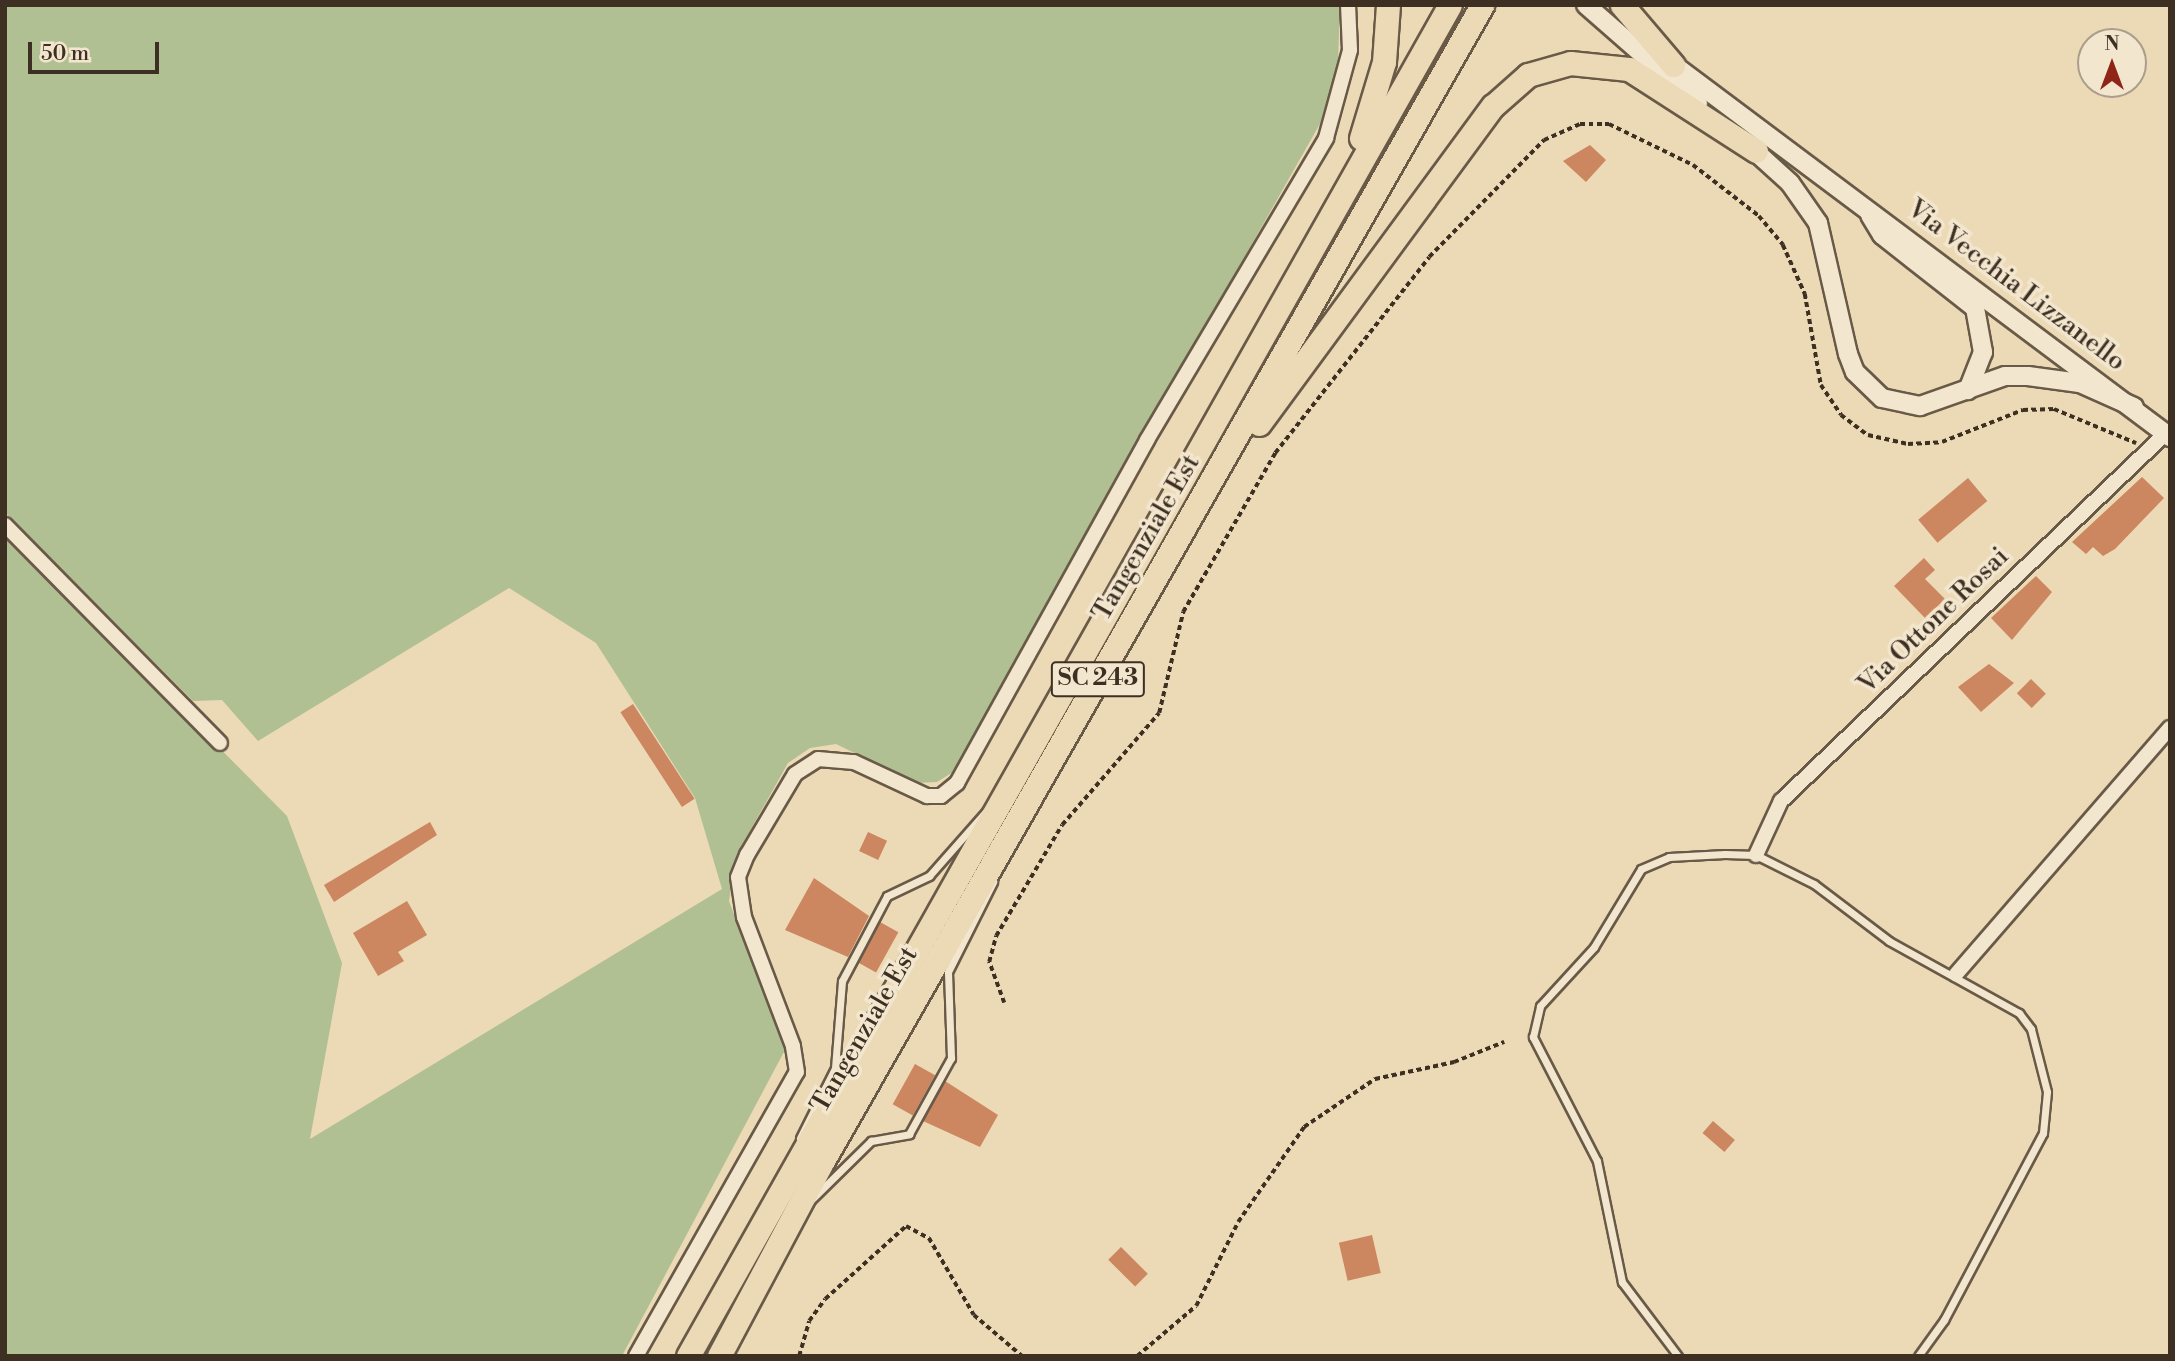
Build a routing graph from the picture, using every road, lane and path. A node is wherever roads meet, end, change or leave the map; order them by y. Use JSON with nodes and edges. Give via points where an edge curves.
{"nodes":[{"id":1,"x":1348,"y":5,"type":"edge"},
{"id":2,"x":1388,"y":5,"type":"edge"},
{"id":3,"x":1450,"y":5,"type":"edge"},
{"id":4,"x":1482,"y":5,"type":"edge"},
{"id":5,"x":1587,"y":5,"type":"edge"},
{"id":6,"x":1622,"y":5,"type":"edge"},
{"id":7,"x":1674,"y":65,"type":"junction"},
{"id":8,"x":1756,"y":151,"type":"junction"},
{"id":9,"x":1866,"y":208,"type":"junction"},
{"id":10,"x":1257,"y":344,"type":"junction"},
{"id":11,"x":1968,"y":390,"type":"junction"},
{"id":12,"x":2134,"y":407,"type":"junction"},
{"id":13,"x":2168,"y":436,"type":"edge"},
{"id":14,"x":2149,"y":449,"type":"junction"},
{"id":15,"x":5,"y":525,"type":"edge"},
{"id":16,"x":1125,"y":632,"type":"junction"},
{"id":17,"x":2170,"y":728,"type":"edge"},
{"id":18,"x":220,"y":743,"type":"dead end"},
{"id":19,"x":1005,"y":799,"type":"junction"},
{"id":20,"x":1000,"y":851,"type":"junction"},
{"id":21,"x":1756,"y":855,"type":"junction"},
{"id":22,"x":1956,"y":974,"type":"junction"},
{"id":23,"x":1004,"y":1003,"type":"dead end"},
{"id":24,"x":1504,"y":1042,"type":"dead end"},
{"id":25,"x":796,"y":1157,"type":"junction"},
{"id":26,"x":797,"y":1209,"type":"junction"},
{"id":27,"x":636,"y":1356,"type":"edge"},
{"id":28,"x":688,"y":1356,"type":"edge"},
{"id":29,"x":719,"y":1356,"type":"edge"},
{"id":30,"x":799,"y":1356,"type":"edge"},
{"id":31,"x":1022,"y":1356,"type":"edge"},
{"id":32,"x":1137,"y":1356,"type":"edge"},
{"id":33,"x":1678,"y":1356,"type":"edge"},
{"id":34,"x":1918,"y":1356,"type":"edge"}],
"edges":[{"from":1,"to":27,"type":"street","via":[[1350,50],[1326,138],[1147,440],[957,783],[941,796],[927,796],[854,762],[818,759],[795,774],[747,855],[738,877],[744,917],[797,1072]]},
{"from":2,"to":10,"type":"highway","via":[[1384,62],[1362,135],[1269,300]]},
{"from":3,"to":10,"type":"highway","name":"Tangenziale Est"},
{"from":4,"to":16,"type":"highway","name":"Tangenziale Est","number":"SC 243"},
{"from":5,"to":7,"type":"street","name":"Via Vecchia Lizzanello"},
{"from":5,"to":8,"type":"street","name":"Via Vecchia Lizzanello"},
{"from":6,"to":7,"type":"highway"},
{"from":7,"to":9,"type":"street","name":"Via Vecchia Lizzanello"},
{"from":8,"to":11,"type":"street","name":"Via Vecchia Lizzanello","via":[[1790,183],[1818,223],[1846,346],[1866,386],[1882,398],[1920,406]]},
{"from":8,"to":16,"type":"highway","via":[[1629,69],[1590,62],[1551,66],[1509,89],[1269,410],[1148,606]]},
{"from":9,"to":11,"type":"street","name":"Via Vecchia Lizzanello","via":[[1882,235],[1975,309],[1983,352]]},
{"from":9,"to":12,"type":"street","name":"Via Vecchia Lizzanello"},
{"from":10,"to":19,"type":"highway","name":"Tangenziale Est"},
{"from":11,"to":12,"type":"street","name":"Via Vecchia Lizzanello","via":[[2028,376],[2080,383]]},
{"from":12,"to":13,"type":"street","name":"Via Vecchia Lizzanello"},
{"from":13,"to":14,"type":"street","name":"Via Ottone Rosai"},
{"from":14,"to":21,"type":"street","name":"Via Ottone Rosai","via":[[1781,802]]},
{"from":14,"to":23,"type":"path","via":[[2054,409],[2022,411],[1942,442],[1908,444],[1868,435],[1841,415],[1821,385],[1805,295],[1783,245],[1759,216],[1693,165],[1609,124],[1580,124],[1544,140],[1429,257],[1275,453],[1183,612],[1159,713],[1062,825],[996,936],[989,962]]},
{"from":15,"to":18,"type":"street"},
{"from":16,"to":20,"type":"highway","name":"Tangenziale Est","number":"SC 243"},
{"from":17,"to":22,"type":"street"},
{"from":19,"to":25,"type":"highway","name":"Tangenziale Est"},
{"from":19,"to":25,"type":"lane","via":[[978,816],[955,853],[929,876],[887,896],[842,981],[835,1068],[804,1122]]},
{"from":20,"to":26,"type":"highway","name":"Tangenziale Est","number":"SC 243"},
{"from":20,"to":26,"type":"lane","via":[[990,896],[948,972],[951,1059],[909,1134],[871,1141],[844,1161],[826,1190]]},
{"from":21,"to":22,"type":"lane","via":[[1814,884],[1889,941]]},
{"from":21,"to":33,"type":"lane","via":[[1669,857],[1641,869],[1594,947],[1540,1006],[1533,1037],[1597,1161],[1622,1282]]},
{"from":22,"to":34,"type":"lane","via":[[2019,1013],[2031,1028],[2049,1112],[1950,1308]]},
{"from":24,"to":32,"type":"path","via":[[1454,1062],[1375,1079],[1304,1127],[1238,1222],[1196,1306]]},
{"from":25,"to":28,"type":"highway","name":"Tangenziale Est"},
{"from":26,"to":29,"type":"highway","name":"Tangenziale Est","number":"SC 243"},
{"from":30,"to":31,"type":"path","via":[[809,1321],[825,1299],[906,1226],[929,1238],[974,1315]]}]}
